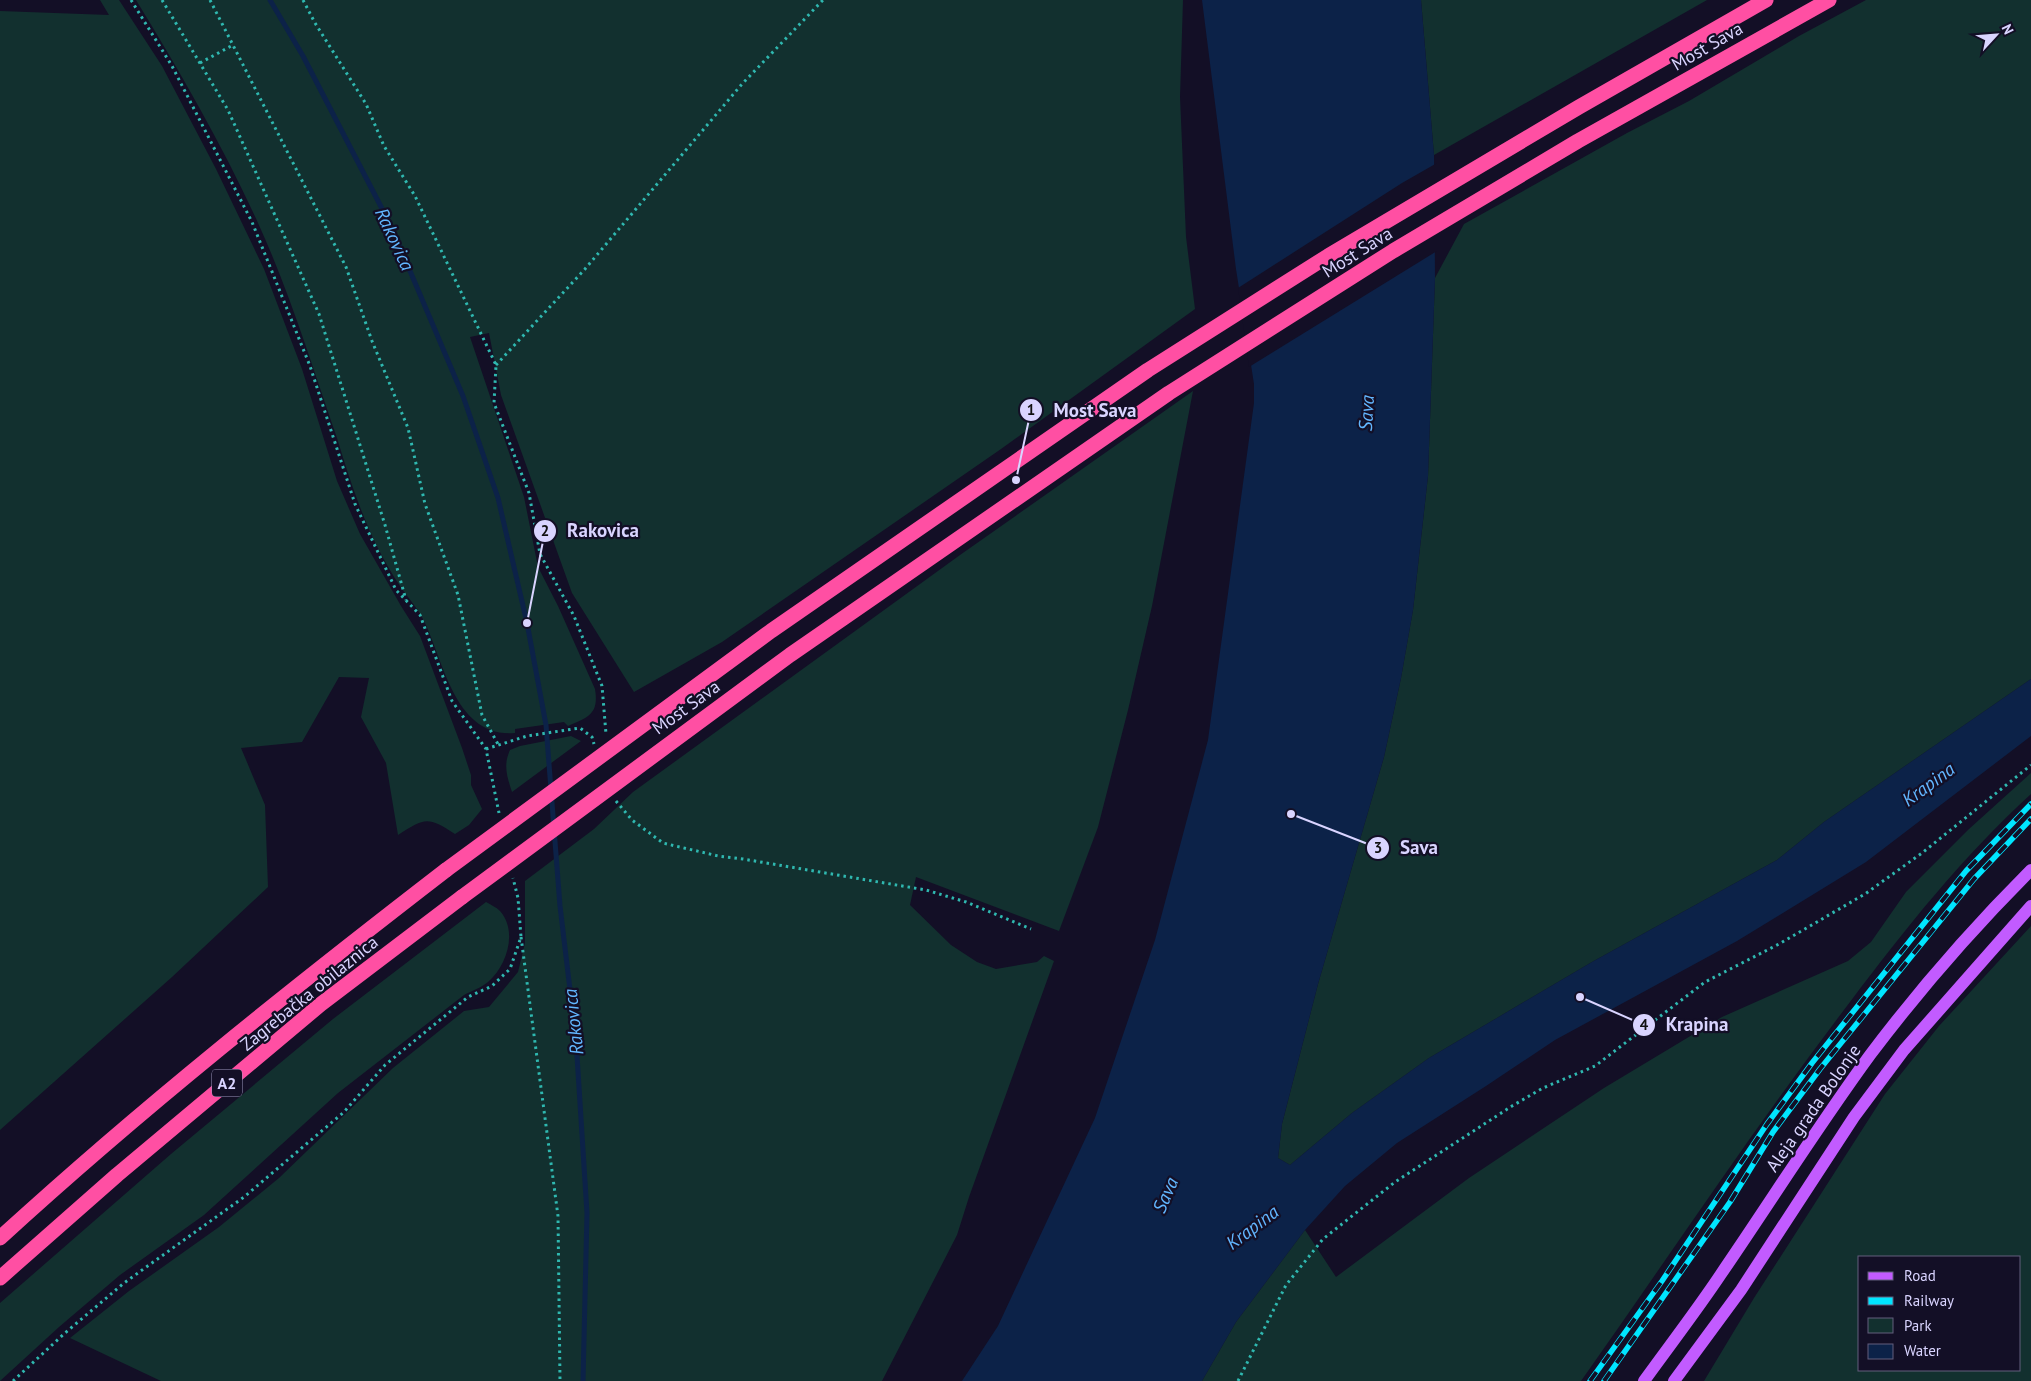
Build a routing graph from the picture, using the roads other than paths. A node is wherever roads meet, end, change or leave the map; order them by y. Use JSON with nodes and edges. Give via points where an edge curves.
{"nodes":[{"id":1,"x":1766,"y":0,"type":"edge"},
{"id":2,"x":1828,"y":0,"type":"edge"},
{"id":3,"x":446,"y":870,"type":"joint"},
{"id":4,"x":2031,"y":870,"type":"edge"},
{"id":5,"x":462,"y":897,"type":"joint"},
{"id":6,"x":2031,"y":906,"type":"edge"},
{"id":7,"x":0,"y":1238,"type":"edge"},
{"id":8,"x":0,"y":1278,"type":"edge"},
{"id":9,"x":1644,"y":1381,"type":"edge"},
{"id":10,"x":1674,"y":1381,"type":"edge"}],
"edges":[{"from":1,"to":3,"type":"highway","name":"Most Sava","number":"A2","bridge":true,"via":[[1328,256],[1148,370],[772,631]]},
{"from":2,"to":5,"type":"highway","name":"Most Sava","number":"A2","bridge":true,"via":[[1578,141],[1392,252],[1168,393],[790,655]]},
{"from":3,"to":7,"type":"highway","name":"Zagrebačka obilaznica","number":"A2","via":[[299,984]]},
{"from":4,"to":9,"type":"main road","name":"Aleja grada Bolonje","via":[[1919,994],[1871,1055]]},
{"from":5,"to":8,"type":"highway","name":"Zagrebačka obilaznica","number":"A2","via":[[313,1011]]},
{"from":6,"to":10,"type":"main road","via":[[1904,1050],[1854,1117],[1741,1290]]}]}
